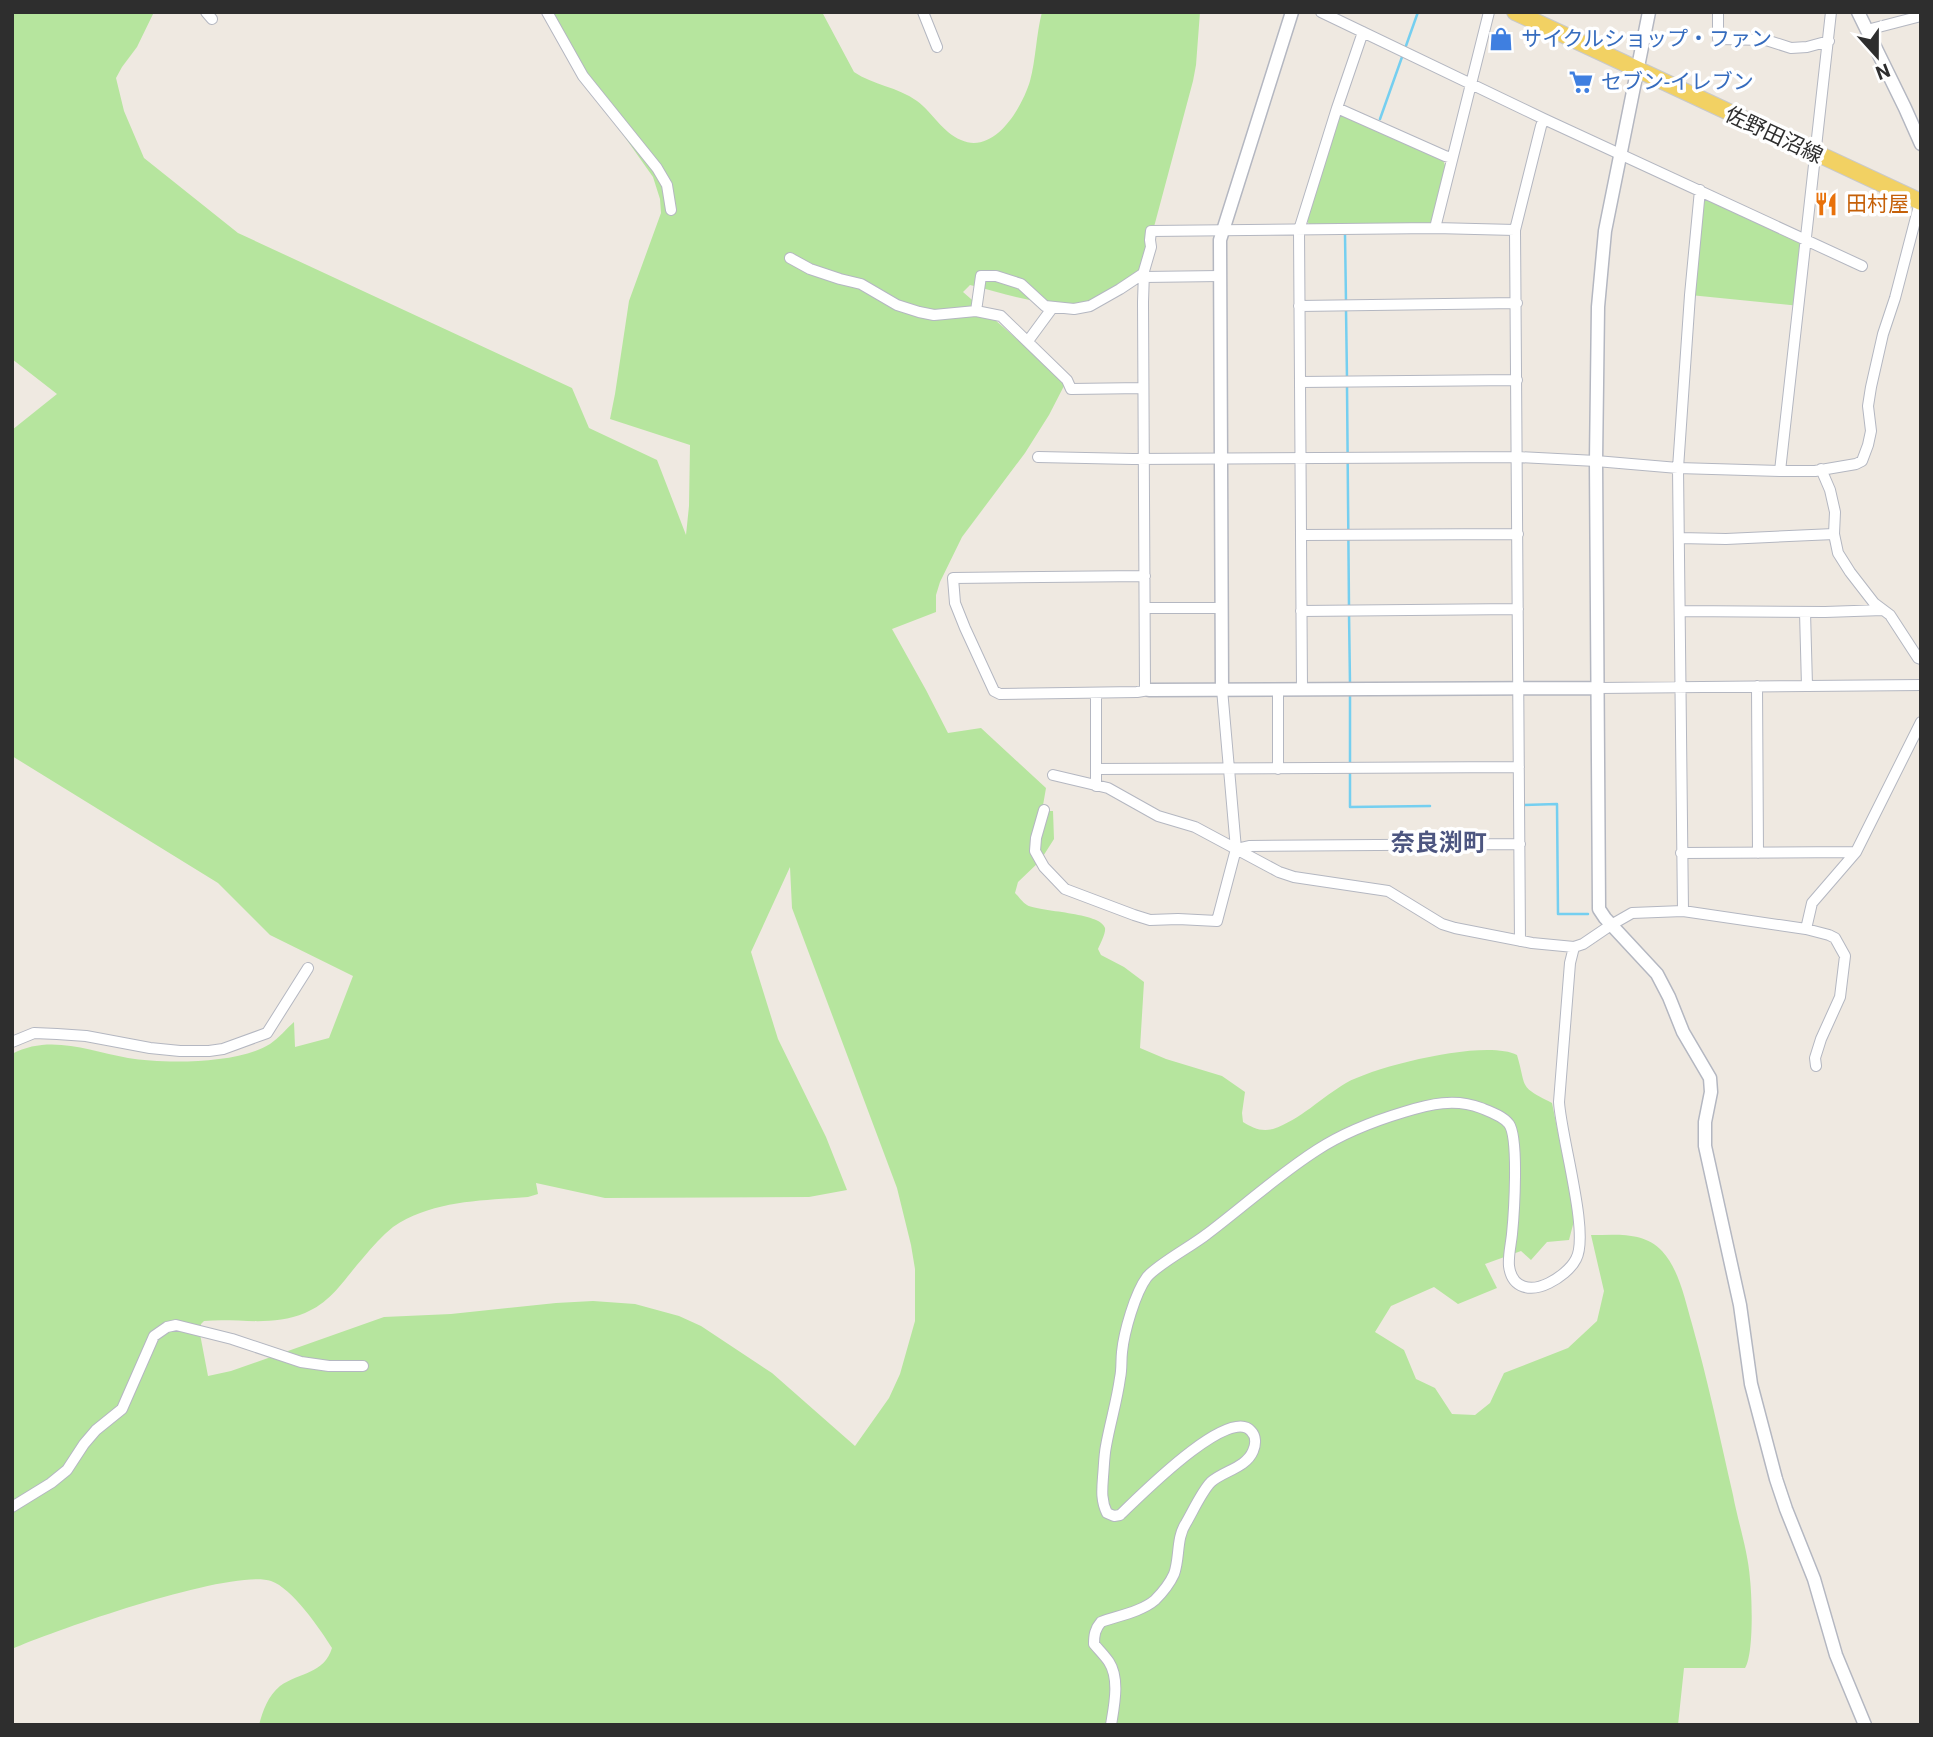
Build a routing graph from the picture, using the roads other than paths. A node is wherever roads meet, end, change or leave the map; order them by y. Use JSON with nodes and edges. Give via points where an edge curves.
{"nodes":[{"id":1,"x":547,"y":12,"type":"edge"},
{"id":2,"x":923,"y":12,"type":"edge"},
{"id":3,"x":1292,"y":12,"type":"edge"},
{"id":4,"x":1321,"y":12,"type":"edge"},
{"id":5,"x":1489,"y":12,"type":"edge"},
{"id":6,"x":1515,"y":12,"type":"edge"},
{"id":7,"x":1649,"y":12,"type":"edge"},
{"id":8,"x":1717,"y":12,"type":"edge"},
{"id":9,"x":1831,"y":12,"type":"edge"},
{"id":10,"x":1858,"y":12,"type":"edge"},
{"id":11,"x":1921,"y":16,"type":"edge"},
{"id":12,"x":1867,"y":30,"type":"junction"},
{"id":13,"x":1363,"y":32,"type":"junction"},
{"id":14,"x":1829,"y":41,"type":"junction"},
{"id":15,"x":937,"y":47,"type":"dead end"},
{"id":16,"x":1638,"y":71,"type":"junction"},
{"id":17,"x":1472,"y":83,"type":"junction"},
{"id":18,"x":1337,"y":108,"type":"junction"},
{"id":19,"x":1545,"y":119,"type":"junction"},
{"id":20,"x":1921,"y":144,"type":"edge"},
{"id":21,"x":1620,"y":153,"type":"junction"},
{"id":22,"x":1816,"y":155,"type":"junction"},
{"id":23,"x":1452,"y":158,"type":"junction"},
{"id":24,"x":1700,"y":190,"type":"junction"},
{"id":25,"x":1921,"y":202,"type":"edge"},
{"id":26,"x":671,"y":210,"type":"dead end"},
{"id":27,"x":1435,"y":229,"type":"junction"},
{"id":28,"x":1222,"y":230,"type":"junction"},
{"id":29,"x":1299,"y":230,"type":"junction"},
{"id":30,"x":1515,"y":230,"type":"junction"},
{"id":31,"x":1806,"y":240,"type":"junction"},
{"id":32,"x":790,"y":258,"type":"dead end"},
{"id":33,"x":1862,"y":266,"type":"dead end"},
{"id":34,"x":1144,"y":275,"type":"junction"},
{"id":35,"x":1220,"y":276,"type":"junction"},
{"id":36,"x":1517,"y":303,"type":"junction"},
{"id":37,"x":1299,"y":306,"type":"junction"},
{"id":38,"x":1054,"y":307,"type":"junction"},
{"id":39,"x":976,"y":311,"type":"junction"},
{"id":40,"x":1028,"y":341,"type":"junction"},
{"id":41,"x":1517,"y":380,"type":"junction"},
{"id":42,"x":1300,"y":382,"type":"junction"},
{"id":43,"x":1143,"y":388,"type":"junction"},
{"id":44,"x":1038,"y":457,"type":"dead end"},
{"id":45,"x":1518,"y":457,"type":"junction"},
{"id":46,"x":1221,"y":458,"type":"junction"},
{"id":47,"x":1300,"y":458,"type":"junction"},
{"id":48,"x":1144,"y":459,"type":"junction"},
{"id":49,"x":1596,"y":461,"type":"junction"},
{"id":50,"x":1678,"y":468,"type":"junction"},
{"id":51,"x":1821,"y":469,"type":"junction"},
{"id":52,"x":1780,"y":471,"type":"junction"},
{"id":53,"x":1518,"y":534,"type":"junction"},
{"id":54,"x":1834,"y":534,"type":"junction"},
{"id":55,"x":1301,"y":535,"type":"junction"},
{"id":56,"x":1679,"y":538,"type":"junction"},
{"id":57,"x":1144,"y":576,"type":"junction"},
{"id":58,"x":1145,"y":608,"type":"junction"},
{"id":59,"x":1222,"y":608,"type":"junction"},
{"id":60,"x":1518,"y":609,"type":"junction"},
{"id":61,"x":1883,"y":610,"type":"junction"},
{"id":62,"x":1301,"y":611,"type":"junction"},
{"id":63,"x":1679,"y":611,"type":"junction"},
{"id":64,"x":1805,"y":612,"type":"junction"},
{"id":65,"x":1921,"y":659,"type":"edge"},
{"id":66,"x":1921,"y":685,"type":"edge"},
{"id":67,"x":1757,"y":686,"type":"junction"},
{"id":68,"x":1807,"y":686,"type":"junction"},
{"id":69,"x":1680,"y":687,"type":"junction"},
{"id":70,"x":1518,"y":688,"type":"junction"},
{"id":71,"x":1599,"y":688,"type":"junction"},
{"id":72,"x":1222,"y":689,"type":"junction"},
{"id":73,"x":1278,"y":689,"type":"junction"},
{"id":74,"x":1301,"y":689,"type":"junction"},
{"id":75,"x":1147,"y":690,"type":"junction"},
{"id":76,"x":1096,"y":693,"type":"junction"},
{"id":77,"x":1921,"y":722,"type":"edge"},
{"id":78,"x":1519,"y":767,"type":"junction"},
{"id":79,"x":1096,"y":769,"type":"junction"},
{"id":80,"x":1229,"y":769,"type":"junction"},
{"id":81,"x":1278,"y":769,"type":"junction"},
{"id":82,"x":1054,"y":775,"type":"dead end"},
{"id":83,"x":1096,"y":786,"type":"junction"},
{"id":84,"x":1044,"y":810,"type":"dead end"},
{"id":85,"x":1520,"y":844,"type":"junction"},
{"id":86,"x":1236,"y":849,"type":"junction"},
{"id":87,"x":1856,"y":852,"type":"junction"},
{"id":88,"x":1681,"y":853,"type":"junction"},
{"id":89,"x":1758,"y":853,"type":"junction"},
{"id":90,"x":1683,"y":911,"type":"junction"},
{"id":91,"x":1611,"y":925,"type":"junction"},
{"id":92,"x":1807,"y":929,"type":"junction"},
{"id":93,"x":1520,"y":941,"type":"junction"},
{"id":94,"x":1574,"y":947,"type":"junction"},
{"id":95,"x":308,"y":968,"type":"dead end"},
{"id":96,"x":12,"y":1042,"type":"edge"},
{"id":97,"x":1816,"y":1066,"type":"dead end"},
{"id":98,"x":363,"y":1366,"type":"dead end"},
{"id":99,"x":12,"y":1507,"type":"edge"},
{"id":100,"x":1111,"y":1725,"type":"edge"},
{"id":101,"x":1865,"y":1725,"type":"edge"}],
"edges":[{"from":1,"to":26,"type":"street","via":[[583,76],[657,168],[667,185]]},
{"from":2,"to":15,"type":"street"},
{"from":3,"to":28,"type":"street"},
{"from":4,"to":13,"type":"street"},
{"from":5,"to":17,"type":"street"},
{"from":6,"to":16,"type":"main road","name":"佐野田沼線"},
{"from":7,"to":16,"type":"street"},
{"from":8,"to":14,"type":"street","via":[[1718,39],[1766,40],[1791,48]]},
{"from":9,"to":14,"type":"street"},
{"from":10,"to":12,"type":"street"},
{"from":11,"to":12,"type":"street"},
{"from":12,"to":20,"type":"street"},
{"from":13,"to":17,"type":"street"},
{"from":13,"to":18,"type":"street"},
{"from":14,"to":22,"type":"street"},
{"from":16,"to":21,"type":"street"},
{"from":16,"to":22,"type":"main road","name":"佐野田沼線"},
{"from":17,"to":19,"type":"street"},
{"from":17,"to":23,"type":"street"},
{"from":18,"to":23,"type":"street"},
{"from":18,"to":29,"type":"street"},
{"from":19,"to":21,"type":"street"},
{"from":19,"to":30,"type":"street"},
{"from":21,"to":24,"type":"street"},
{"from":21,"to":49,"type":"street","via":[[1605,231],[1598,307]]},
{"from":22,"to":25,"type":"main road","name":"佐野田沼線"},
{"from":22,"to":31,"type":"street"},
{"from":23,"to":27,"type":"street"},
{"from":24,"to":31,"type":"street"},
{"from":24,"to":50,"type":"street"},
{"from":25,"to":51,"type":"street","via":[[1871,387],[1871,431],[1865,454],[1860,462]]},
{"from":27,"to":29,"type":"street"},
{"from":27,"to":30,"type":"street"},
{"from":28,"to":29,"type":"street"},
{"from":28,"to":34,"type":"street","via":[[1151,231]]},
{"from":28,"to":35,"type":"street"},
{"from":29,"to":37,"type":"street"},
{"from":30,"to":36,"type":"street"},
{"from":31,"to":33,"type":"street"},
{"from":31,"to":52,"type":"street"},
{"from":32,"to":39,"type":"street","via":[[861,284],[919,313]]},
{"from":34,"to":35,"type":"street"},
{"from":34,"to":38,"type":"street","via":[[1090,306]]},
{"from":34,"to":43,"type":"street"},
{"from":35,"to":46,"type":"street"},
{"from":36,"to":37,"type":"street"},
{"from":36,"to":41,"type":"street"},
{"from":37,"to":42,"type":"street"},
{"from":38,"to":39,"type":"street","via":[[1045,306],[1021,284],[981,275]]},
{"from":38,"to":40,"type":"street"},
{"from":39,"to":40,"type":"street","via":[[1000,316]]},
{"from":40,"to":43,"type":"street","via":[[1068,380],[1071,389]]},
{"from":41,"to":42,"type":"street"},
{"from":41,"to":45,"type":"street"},
{"from":42,"to":47,"type":"street"},
{"from":43,"to":48,"type":"street"},
{"from":44,"to":48,"type":"street"},
{"from":45,"to":47,"type":"street"},
{"from":45,"to":49,"type":"street"},
{"from":45,"to":53,"type":"street"},
{"from":46,"to":47,"type":"street"},
{"from":46,"to":48,"type":"street"},
{"from":46,"to":59,"type":"street"},
{"from":47,"to":55,"type":"street"},
{"from":48,"to":57,"type":"street"},
{"from":49,"to":50,"type":"street"},
{"from":49,"to":71,"type":"street"},
{"from":50,"to":52,"type":"street"},
{"from":50,"to":56,"type":"street"},
{"from":51,"to":52,"type":"street"},
{"from":51,"to":54,"type":"street","via":[[1835,512]]},
{"from":53,"to":55,"type":"street"},
{"from":53,"to":60,"type":"street"},
{"from":54,"to":56,"type":"street"},
{"from":54,"to":61,"type":"street","via":[[1836,549],[1850,572]]},
{"from":55,"to":62,"type":"street"},
{"from":56,"to":63,"type":"street"},
{"from":57,"to":58,"type":"street"},
{"from":57,"to":76,"type":"street","via":[[953,578],[955,603],[994,691]]},
{"from":58,"to":59,"type":"street"},
{"from":58,"to":75,"type":"street"},
{"from":59,"to":72,"type":"street"},
{"from":60,"to":62,"type":"street"},
{"from":60,"to":70,"type":"street"},
{"from":61,"to":64,"type":"street"},
{"from":61,"to":65,"type":"street"},
{"from":62,"to":74,"type":"street"},
{"from":63,"to":64,"type":"street"},
{"from":63,"to":69,"type":"street"},
{"from":64,"to":68,"type":"street"},
{"from":66,"to":68,"type":"street"},
{"from":67,"to":68,"type":"street"},
{"from":67,"to":69,"type":"street"},
{"from":67,"to":89,"type":"street"},
{"from":69,"to":71,"type":"street"},
{"from":69,"to":88,"type":"street"},
{"from":70,"to":71,"type":"street"},
{"from":70,"to":74,"type":"street"},
{"from":70,"to":78,"type":"street"},
{"from":71,"to":91,"type":"street","via":[[1599,909]]},
{"from":72,"to":73,"type":"street"},
{"from":72,"to":75,"type":"street"},
{"from":72,"to":80,"type":"street"},
{"from":73,"to":74,"type":"street"},
{"from":73,"to":81,"type":"street"},
{"from":75,"to":76,"type":"street"},
{"from":76,"to":79,"type":"street"},
{"from":77,"to":87,"type":"street"},
{"from":78,"to":81,"type":"street"},
{"from":78,"to":85,"type":"street"},
{"from":79,"to":80,"type":"street"},
{"from":79,"to":83,"type":"street"},
{"from":80,"to":81,"type":"street"},
{"from":80,"to":86,"type":"street"},
{"from":82,"to":83,"type":"street"},
{"from":83,"to":86,"type":"street"},
{"from":84,"to":86,"type":"street","via":[[1035,851],[1055,880],[1065,889],[1150,920],[1217,921]]},
{"from":85,"to":86,"type":"street"},
{"from":85,"to":93,"type":"street"},
{"from":86,"to":93,"type":"street","via":[[1294,877],[1388,891],[1443,925]]},
{"from":87,"to":89,"type":"street"},
{"from":87,"to":92,"type":"street","via":[[1812,903]]},
{"from":88,"to":89,"type":"street"},
{"from":88,"to":90,"type":"street"},
{"from":90,"to":91,"type":"street","via":[[1632,914]]},
{"from":90,"to":92,"type":"street"},
{"from":91,"to":94,"type":"street"},
{"from":91,"to":101,"type":"street","via":[[1657,975],[1710,1078],[1704,1146],[1740,1305],[1751,1384],[1783,1499]]},
{"from":92,"to":97,"type":"street","via":[[1835,938],[1845,956],[1840,997],[1821,1039]]},
{"from":93,"to":94,"type":"street"},
{"from":94,"to":100,"type":"street","via":[[1559,1102],[1581,1241],[1577,1258],[1562,1275],[1529,1289],[1513,1275],[1509,1266],[1514,1213],[1510,1125],[1499,1116],[1460,1102],[1387,1117],[1318,1149],[1147,1278],[1123,1338],[1121,1378],[1105,1448],[1102,1497],[1107,1513],[1120,1515],[1216,1433],[1245,1426],[1255,1441],[1243,1462],[1211,1483],[1181,1530],[1174,1574],[1157,1598],[1098,1626],[1094,1644],[1111,1664],[1115,1684]]},
{"from":95,"to":96,"type":"street","via":[[267,1033],[223,1049],[180,1051],[34,1033]]},
{"from":98,"to":99,"type":"street","via":[[301,1362],[232,1339],[176,1325],[167,1327],[154,1336],[122,1409],[96,1430],[67,1470]]}]}
